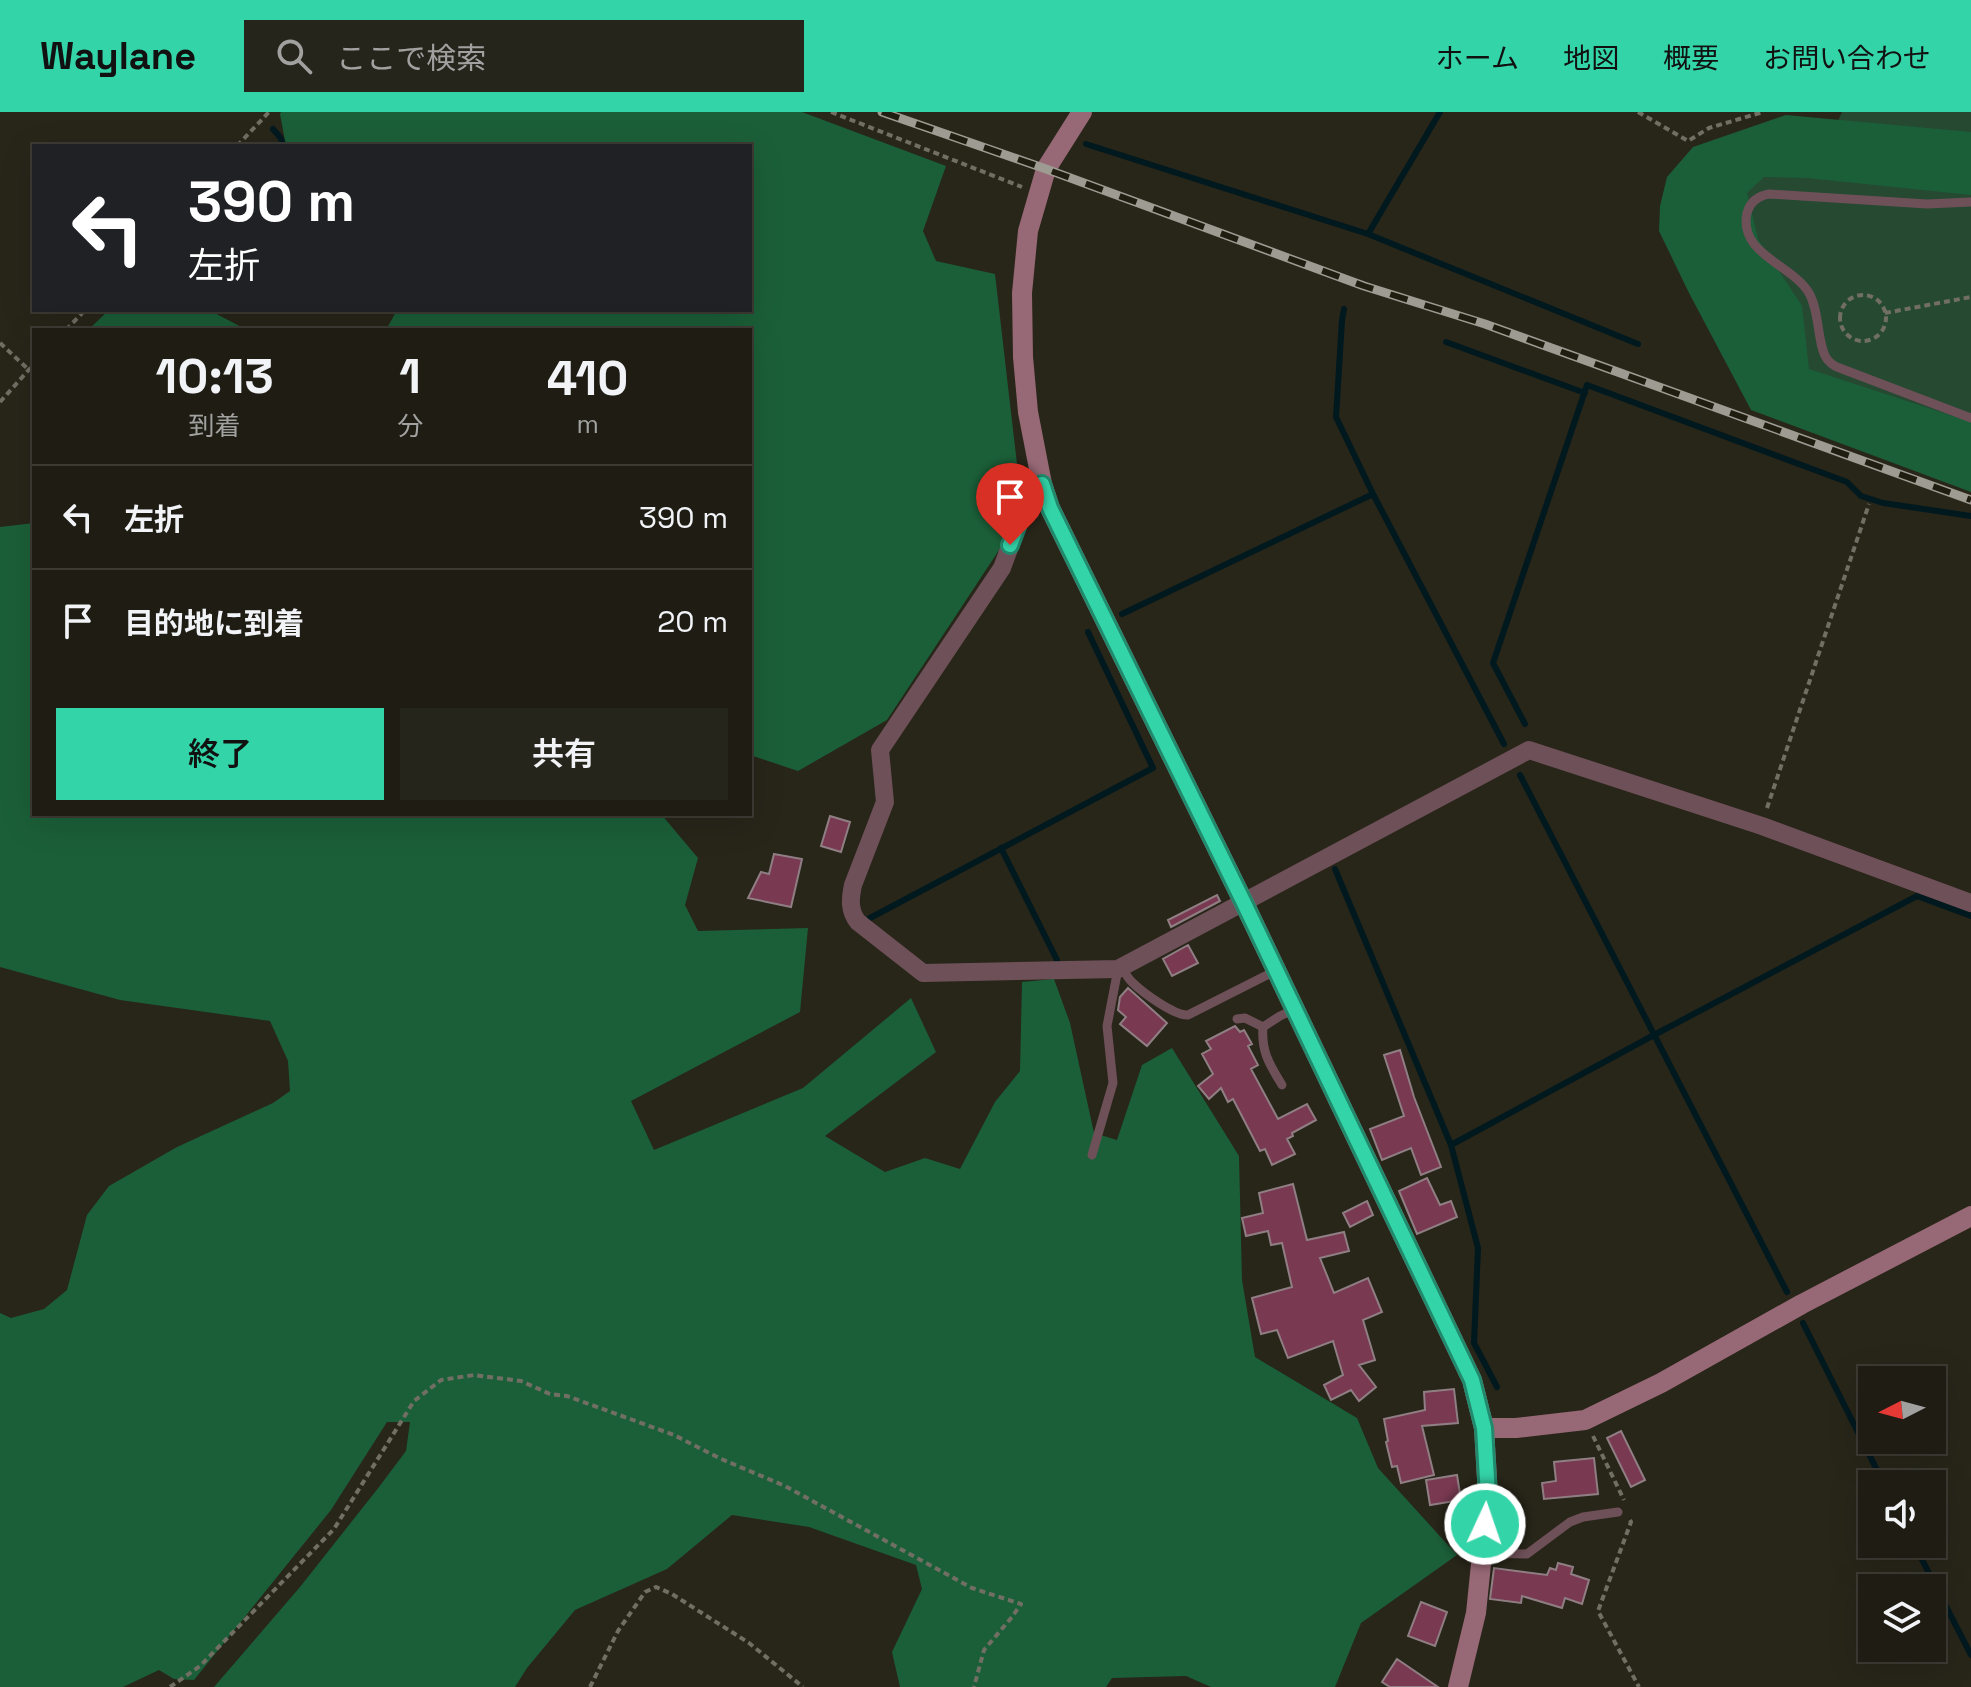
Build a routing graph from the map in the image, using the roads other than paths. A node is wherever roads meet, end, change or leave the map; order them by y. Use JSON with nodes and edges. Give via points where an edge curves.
{"nodes":[{"id":1,"x":1082,"y":112,"type":"edge"},
{"id":2,"x":1971,"y":202,"type":"edge"},
{"id":3,"x":1971,"y":418,"type":"edge"},
{"id":4,"x":1042,"y":484,"type":"junction"},
{"id":5,"x":1243,"y":901,"type":"junction"},
{"id":6,"x":1971,"y":903,"type":"edge"},
{"id":7,"x":1119,"y":968,"type":"junction"},
{"id":8,"x":1277,"y":970,"type":"junction"},
{"id":9,"x":1295,"y":1009,"type":"junction"},
{"id":10,"x":1237,"y":1019,"type":"dead end"},
{"id":11,"x":1263,"y":1027,"type":"junction"},
{"id":12,"x":1282,"y":1085,"type":"dead end"},
{"id":13,"x":1092,"y":1155,"type":"dead end"},
{"id":14,"x":1971,"y":1216,"type":"edge"},
{"id":15,"x":1484,"y":1428,"type":"junction"},
{"id":16,"x":1618,"y":1512,"type":"dead end"},
{"id":17,"x":1483,"y":1553,"type":"junction"},
{"id":18,"x":1458,"y":1687,"type":"edge"}],
"edges":[{"from":1,"to":4,"type":"street","via":[[1046,169],[1028,231],[1023,357]]},
{"from":2,"to":3,"type":"lane","via":[[1769,194],[1754,200],[1746,217],[1758,249],[1808,290],[1828,361]]},
{"from":4,"to":5,"type":"street"},
{"from":4,"to":7,"type":"street","via":[[1027,500],[1002,568],[880,750],[885,802],[853,885],[852,914],[923,973]]},
{"from":5,"to":6,"type":"street","via":[[1529,750],[1762,826]]},
{"from":5,"to":7,"type":"street"},
{"from":5,"to":8,"type":"street"},
{"from":7,"to":8,"type":"lane","via":[[1181,1016]]},
{"from":7,"to":13,"type":"lane","via":[[1107,1026],[1113,1083]]},
{"from":8,"to":9,"type":"street"},
{"from":9,"to":11,"type":"lane"},
{"from":9,"to":15,"type":"street","via":[[1472,1380]]},
{"from":10,"to":11,"type":"lane"},
{"from":11,"to":12,"type":"lane","via":[[1267,1061]]},
{"from":14,"to":15,"type":"street","via":[[1585,1420]]},
{"from":15,"to":17,"type":"street","via":[[1488,1496]]},
{"from":16,"to":17,"type":"lane","via":[[1570,1522],[1527,1554]]},
{"from":17,"to":18,"type":"street","via":[[1476,1613]]}]}
